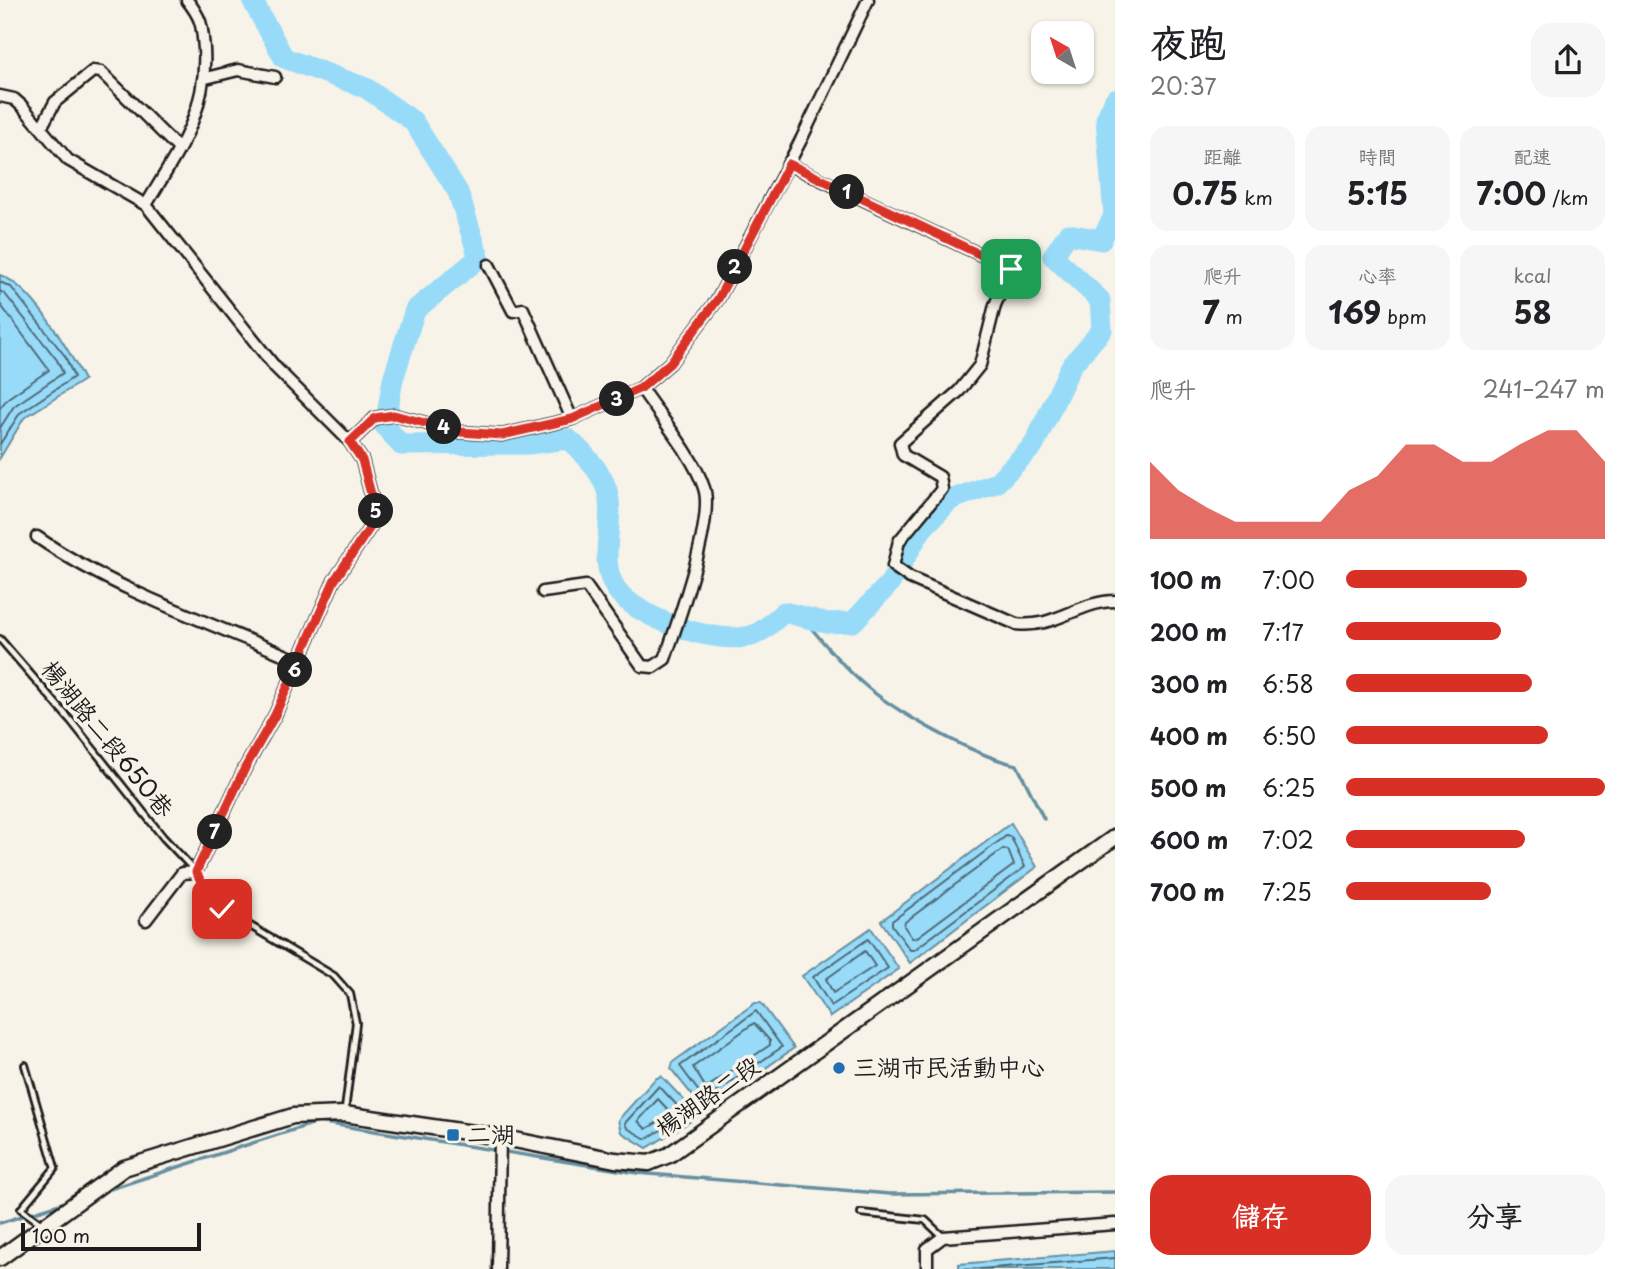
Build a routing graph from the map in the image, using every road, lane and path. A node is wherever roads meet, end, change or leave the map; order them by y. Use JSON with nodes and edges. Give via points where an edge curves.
{"nodes":[{"id":1,"x":187,"y":0,"type":"edge"},
{"id":2,"x":867,"y":0,"type":"edge"},
{"id":3,"x":275,"y":77,"type":"dead end"},
{"id":4,"x":206,"y":78,"type":"junction"},
{"id":5,"x":0,"y":96,"type":"edge"},
{"id":6,"x":41,"y":128,"type":"junction"},
{"id":7,"x":179,"y":149,"type":"junction"},
{"id":8,"x":789,"y":164,"type":"junction"},
{"id":9,"x":146,"y":205,"type":"junction"},
{"id":10,"x":489,"y":265,"type":"dead end"},
{"id":11,"x":641,"y":388,"type":"junction"},
{"id":12,"x":572,"y":419,"type":"junction"},
{"id":13,"x":350,"y":442,"type":"junction"},
{"id":14,"x":37,"y":537,"type":"dead end"},
{"id":15,"x":543,"y":592,"type":"dead end"},
{"id":16,"x":1115,"y":601,"type":"edge"},
{"id":17,"x":0,"y":639,"type":"edge"},
{"id":18,"x":299,"y":661,"type":"junction"},
{"id":19,"x":1115,"y":837,"type":"edge"},
{"id":20,"x":196,"y":872,"type":"junction"},
{"id":21,"x":146,"y":920,"type":"dead end"},
{"id":22,"x":25,"y":1065,"type":"dead end"},
{"id":23,"x":344,"y":1114,"type":"junction"},
{"id":24,"x":500,"y":1137,"type":"junction"},
{"id":25,"x":860,"y":1213,"type":"dead end"},
{"id":26,"x":1115,"y":1224,"type":"edge"},
{"id":27,"x":44,"y":1225,"type":"junction"},
{"id":28,"x":943,"y":1237,"type":"junction"},
{"id":29,"x":0,"y":1258,"type":"edge"},
{"id":30,"x":498,"y":1269,"type":"edge"},
{"id":31,"x":927,"y":1269,"type":"edge"}],
"edges":[{"from":1,"to":4,"type":"street","via":[[202,19]]},
{"from":2,"to":8,"type":"street"},
{"from":3,"to":4,"type":"street","via":[[239,70]]},
{"from":4,"to":7,"type":"street","via":[[192,128]]},
{"from":5,"to":6,"type":"street","via":[[22,106]]},
{"from":6,"to":7,"type":"street","via":[[55,102],[93,71],[101,72]]},
{"from":6,"to":9,"type":"street","via":[[68,160]]},
{"from":7,"to":9,"type":"street"},
{"from":8,"to":11,"type":"street","via":[[718,299],[670,363]]},
{"from":8,"to":16,"type":"street","via":[[1011,269],[995,305],[980,365],[959,391],[901,443],[903,455],[940,477],[942,489],[899,541],[893,566],[910,578],[1016,624],[1031,626],[1068,617],[1100,601]]},
{"from":9,"to":13,"type":"street","via":[[275,367]]},
{"from":10,"to":12,"type":"street","via":[[513,311],[523,309]]},
{"from":11,"to":12,"type":"street"},
{"from":11,"to":15,"type":"street","via":[[696,467],[708,500],[665,659],[653,667],[642,666],[586,586]]},
{"from":12,"to":13,"type":"street","via":[[502,435],[460,432],[394,415],[375,418]]},
{"from":13,"to":18,"type":"street","via":[[362,460],[377,517],[334,581]]},
{"from":14,"to":18,"type":"street","via":[[145,595]]},
{"from":17,"to":20,"type":"lane","name":"楊湖路二段650巷"},
{"from":18,"to":20,"type":"street"},
{"from":19,"to":24,"type":"street","name":"楊湖路二段","via":[[669,1155],[649,1163],[615,1160]]},
{"from":20,"to":21,"type":"street","via":[[182,873]]},
{"from":20,"to":23,"type":"lane","name":"楊湖路二段650巷","via":[[222,909],[334,976],[350,994],[356,1023]]},
{"from":22,"to":27,"type":"lane","via":[[55,1168],[21,1209]]},
{"from":23,"to":24,"type":"street","name":"楊湖路二段"},
{"from":23,"to":27,"type":"street","name":"楊湖路二段","via":[[293,1116],[124,1168]]},
{"from":24,"to":30,"type":"street"},
{"from":25,"to":28,"type":"lane","via":[[925,1220]]},
{"from":26,"to":28,"type":"street"},
{"from":27,"to":29,"type":"street","name":"楊湖路二段"},
{"from":28,"to":31,"type":"street","via":[[926,1250]]}]}
